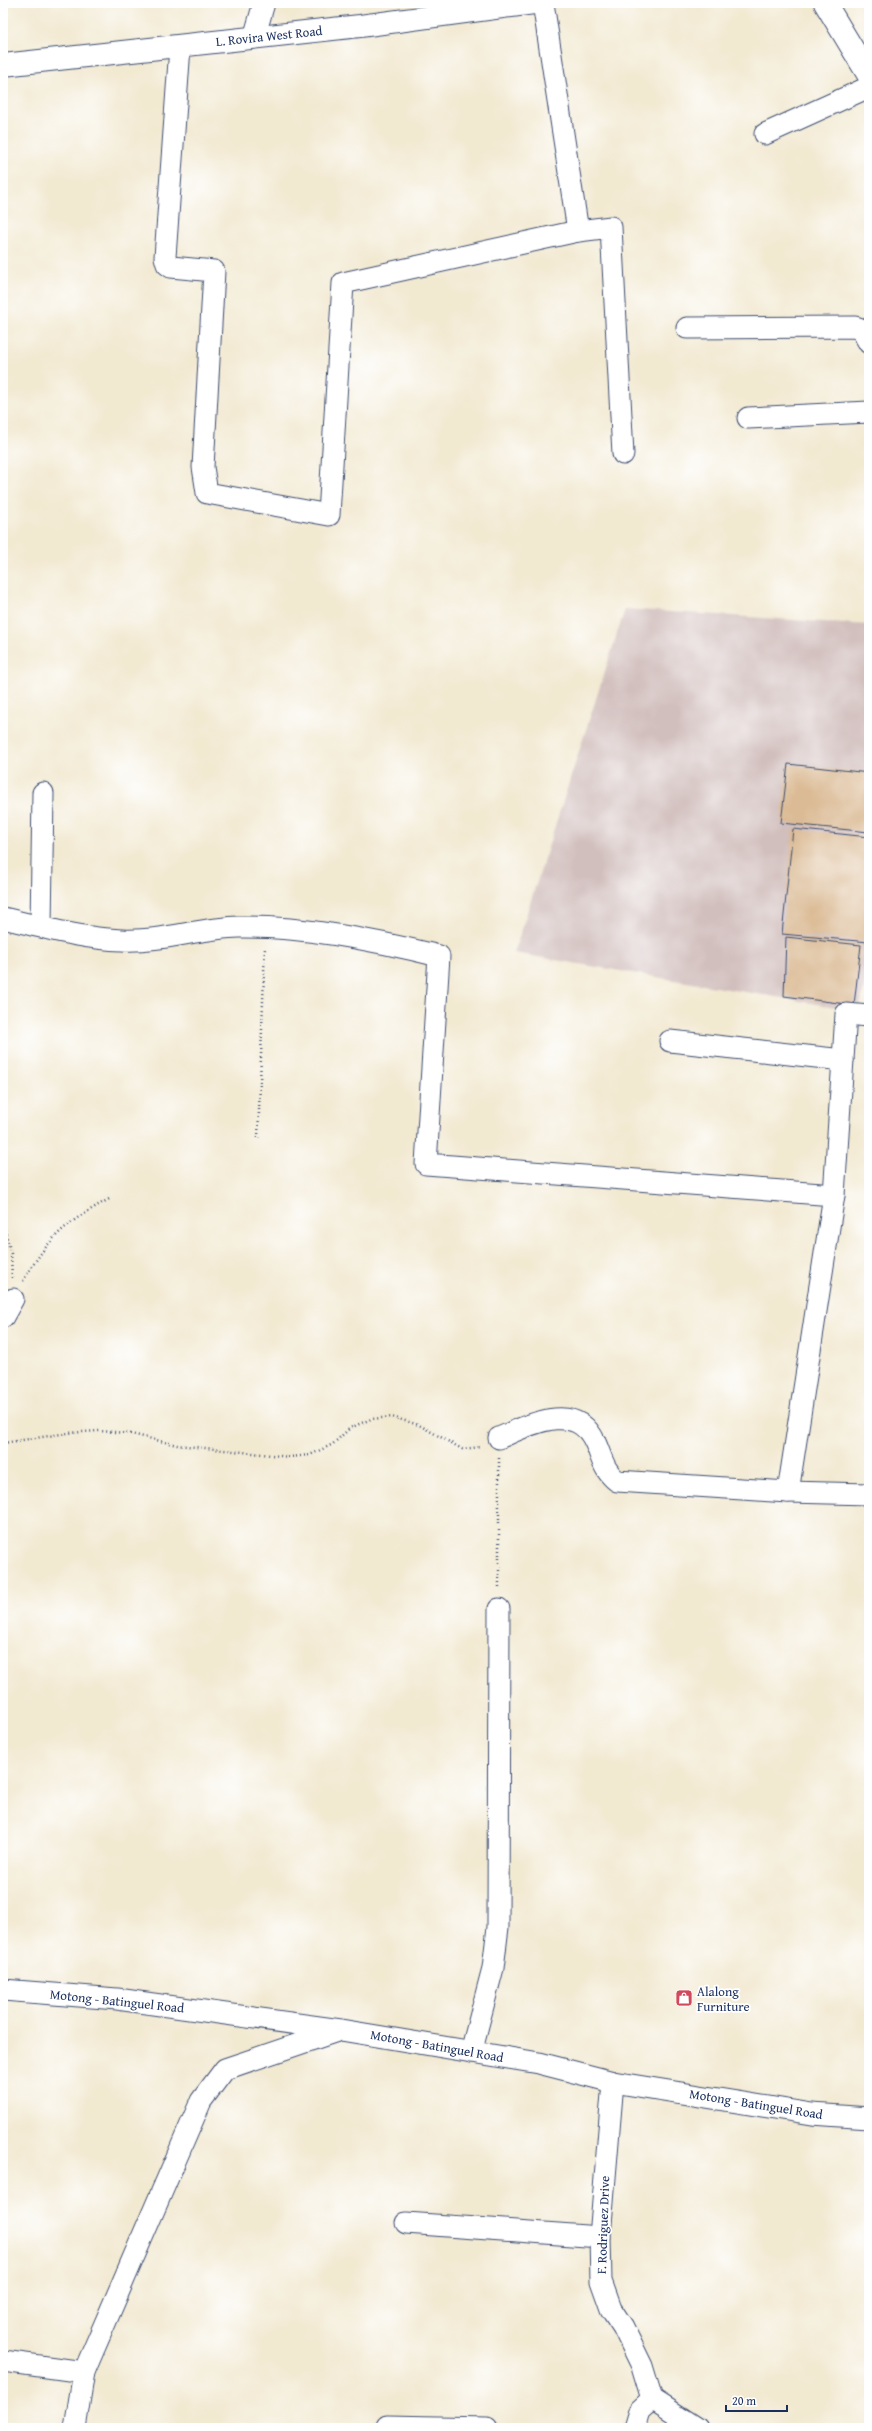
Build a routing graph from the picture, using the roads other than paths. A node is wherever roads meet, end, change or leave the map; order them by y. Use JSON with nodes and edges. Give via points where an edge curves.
{"nodes":[{"id":1,"x":264,"y":3,"type":"edge"},
{"id":2,"x":534,"y":3,"type":"edge"},
{"id":3,"x":544,"y":3,"type":"edge"},
{"id":4,"x":825,"y":3,"type":"edge"},
{"id":5,"x":254,"y":38,"type":"junction"},
{"id":6,"x":180,"y":47,"type":"junction"},
{"id":7,"x":3,"y":65,"type":"edge"},
{"id":8,"x":869,"y":76,"type":"edge"},
{"id":9,"x":869,"y":86,"type":"edge"},
{"id":10,"x":765,"y":134,"type":"dead end"},
{"id":11,"x":578,"y":231,"type":"junction"},
{"id":12,"x":687,"y":328,"type":"dead end"},
{"id":13,"x":869,"y":342,"type":"edge"},
{"id":14,"x":869,"y":412,"type":"edge"},
{"id":15,"x":748,"y":418,"type":"dead end"},
{"id":16,"x":623,"y":454,"type":"dead end"},
{"id":17,"x":43,"y":793,"type":"dead end"},
{"id":18,"x":3,"y":918,"type":"edge"},
{"id":19,"x":40,"y":926,"type":"junction"},
{"id":20,"x":869,"y":1016,"type":"edge"},
{"id":21,"x":670,"y":1041,"type":"dead end"},
{"id":22,"x":844,"y":1060,"type":"junction"},
{"id":23,"x":834,"y":1195,"type":"junction"},
{"id":24,"x":13,"y":1299,"type":"road end"},
{"id":25,"x":3,"y":1318,"type":"edge"},
{"id":26,"x":499,"y":1438,"type":"road end"},
{"id":27,"x":788,"y":1492,"type":"junction"},
{"id":28,"x":869,"y":1494,"type":"edge"},
{"id":29,"x":499,"y":1609,"type":"road end"},
{"id":30,"x":3,"y":1990,"type":"edge"},
{"id":31,"x":341,"y":2030,"type":"junction"},
{"id":32,"x":471,"y":2052,"type":"junction"},
{"id":33,"x":613,"y":2082,"type":"junction"},
{"id":34,"x":869,"y":2118,"type":"edge"},
{"id":35,"x":406,"y":2223,"type":"dead end"},
{"id":36,"x":600,"y":2236,"type":"junction"},
{"id":37,"x":3,"y":2361,"type":"edge"},
{"id":38,"x":84,"y":2372,"type":"junction"},
{"id":39,"x":652,"y":2399,"type":"junction"},
{"id":40,"x":387,"y":2426,"type":"dead end"},
{"id":41,"x":75,"y":2428,"type":"edge"},
{"id":42,"x":487,"y":2428,"type":"edge"},
{"id":43,"x":634,"y":2428,"type":"edge"},
{"id":44,"x":697,"y":2428,"type":"edge"}],
"edges":[{"from":1,"to":5,"type":"street"},
{"from":2,"to":5,"type":"main road","name":"L. Rovira West Road"},
{"from":3,"to":11,"type":"street"},
{"from":4,"to":8,"type":"main road"},
{"from":5,"to":6,"type":"main road","name":"L. Rovira West Road"},
{"from":6,"to":7,"type":"main road","name":"L. Rovira West Road"},
{"from":6,"to":11,"type":"street","via":[[166,257],[167,264],[171,267],[214,271],[203,467],[207,493],[329,515],[343,283]]},
{"from":9,"to":10,"type":"street"},
{"from":11,"to":16,"type":"street","via":[[611,227]]},
{"from":12,"to":13,"type":"street","via":[[855,327],[861,329]]},
{"from":14,"to":15,"type":"street"},
{"from":17,"to":19,"type":"street"},
{"from":18,"to":19,"type":"street"},
{"from":19,"to":23,"type":"street","via":[[94,938],[122,940],[155,940],[213,929],[265,928],[387,944],[439,956],[426,1164]]},
{"from":20,"to":22,"type":"street","via":[[846,1014]]},
{"from":21,"to":22,"type":"street"},
{"from":22,"to":23,"type":"street"},
{"from":23,"to":27,"type":"street"},
{"from":24,"to":25,"type":"street"},
{"from":26,"to":27,"type":"street","via":[[551,1417],[568,1419],[586,1427],[595,1441],[608,1474],[617,1481]]},
{"from":27,"to":28,"type":"street"},
{"from":29,"to":32,"type":"street","via":[[498,1927],[493,1968]]},
{"from":30,"to":31,"type":"street","name":"Motong - Batinguel Road","via":[[117,1999]]},
{"from":31,"to":32,"type":"street","name":"Motong - Batinguel Road"},
{"from":31,"to":38,"type":"street","via":[[225,2070],[201,2101]]},
{"from":32,"to":33,"type":"street","name":"Motong - Batinguel Road","via":[[539,2063]]},
{"from":33,"to":34,"type":"street","name":"Motong - Batinguel Road","via":[[812,2114]]},
{"from":33,"to":36,"type":"street","name":"F. Rodriguez Drive"},
{"from":35,"to":36,"type":"street"},
{"from":36,"to":39,"type":"street","name":"F. Rodriguez Drive","via":[[601,2281],[611,2309],[642,2366]]},
{"from":37,"to":38,"type":"street"},
{"from":38,"to":41,"type":"street"},
{"from":39,"to":43,"type":"street","via":[[639,2411]]},
{"from":39,"to":44,"type":"street"},
{"from":40,"to":42,"type":"street"}]}
